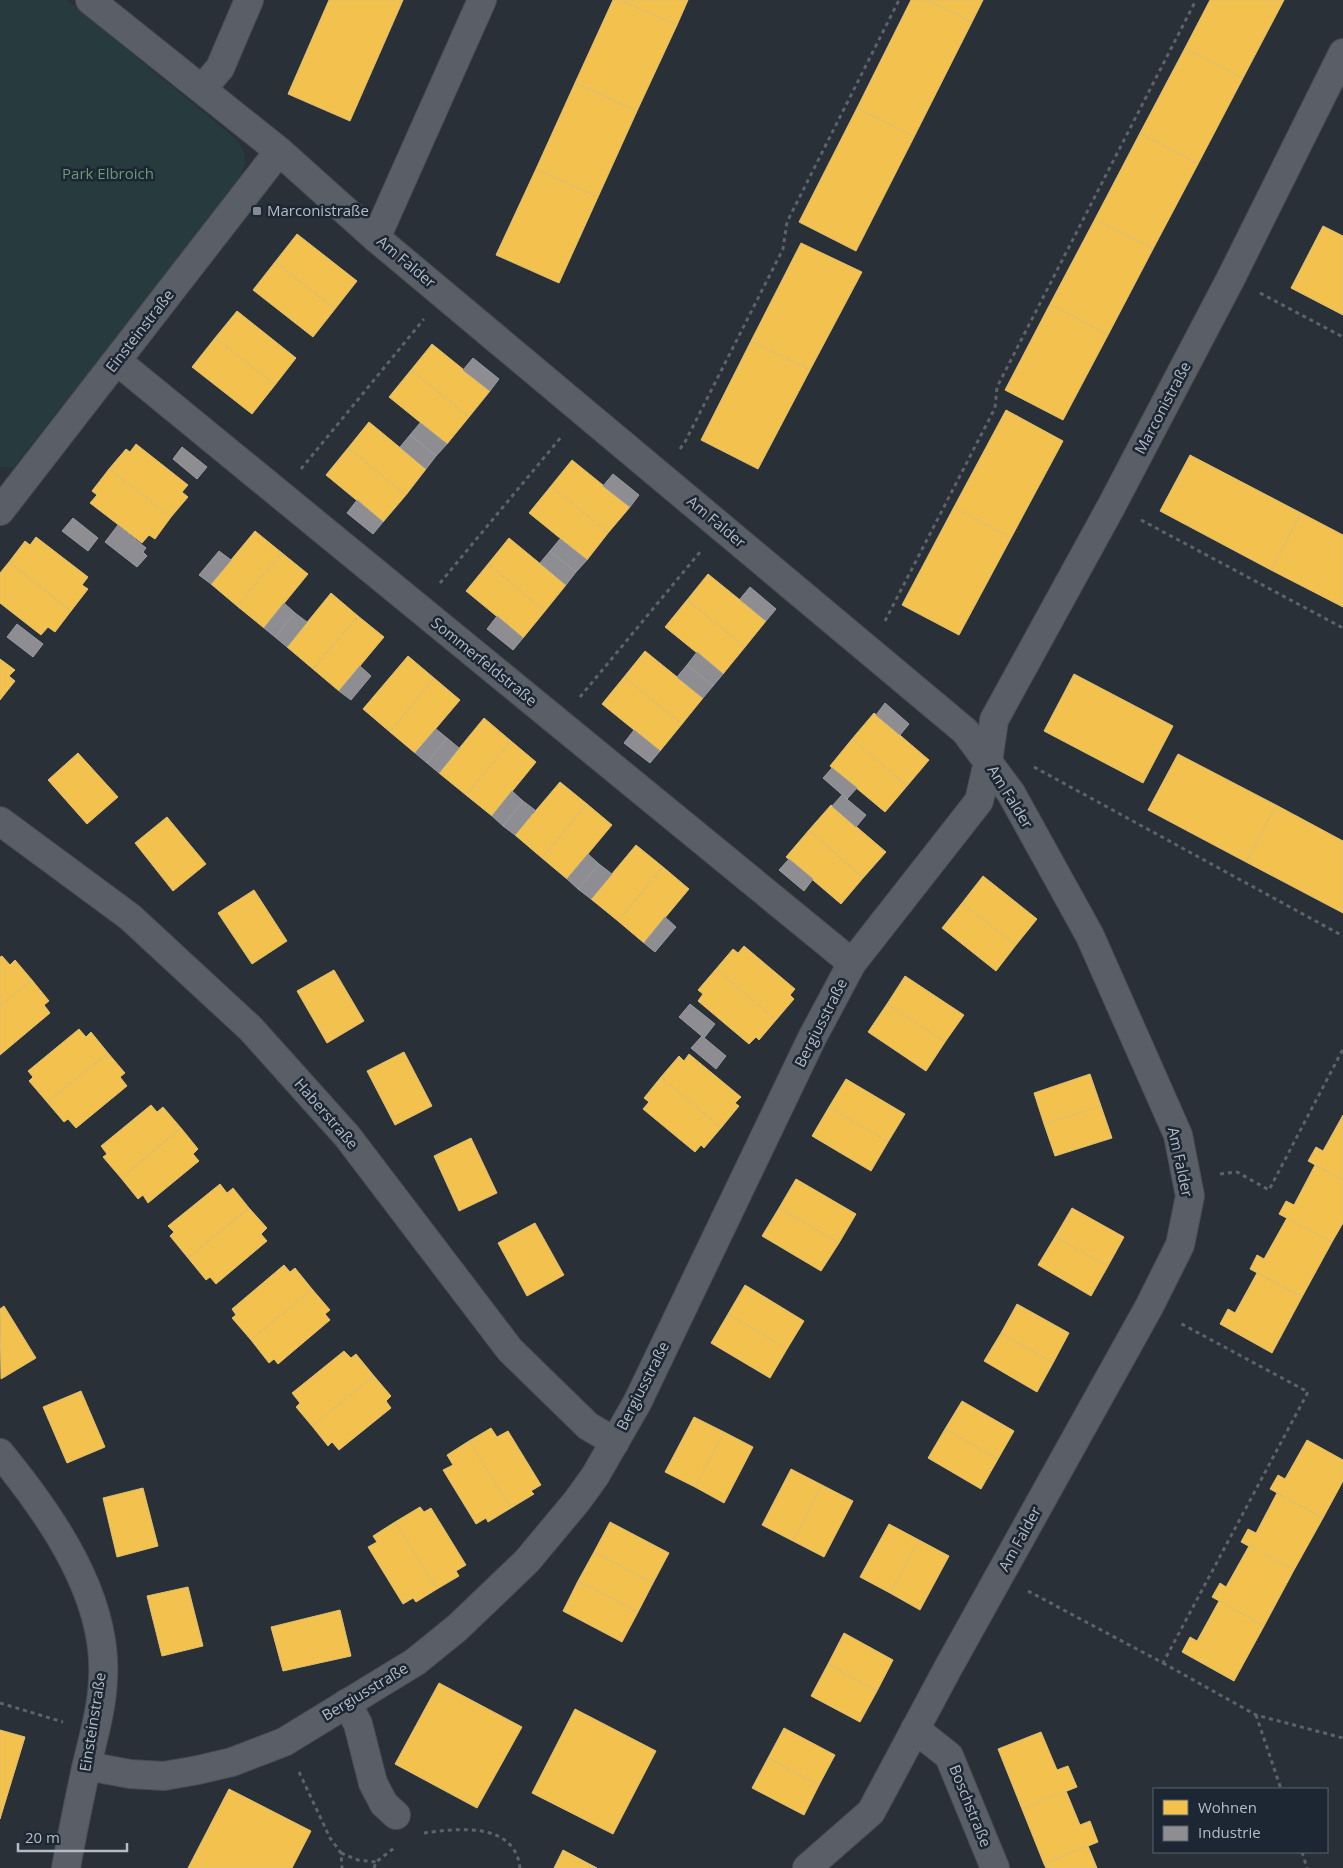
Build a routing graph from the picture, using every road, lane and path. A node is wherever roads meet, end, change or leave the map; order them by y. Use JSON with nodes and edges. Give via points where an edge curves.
{"nodes":[{"id":1,"x":90,"y":0,"type":"edge"},
{"id":2,"x":249,"y":0,"type":"edge"},
{"id":3,"x":482,"y":0,"type":"edge"},
{"id":4,"x":899,"y":0,"type":"edge"},
{"id":5,"x":1196,"y":0,"type":"edge"},
{"id":6,"x":1343,"y":53,"type":"edge"},
{"id":7,"x":202,"y":89,"type":"junction"},
{"id":8,"x":279,"y":152,"type":"junction"},
{"id":9,"x":376,"y":238,"type":"junction"},
{"id":10,"x":1231,"y":278,"type":"junction"},
{"id":11,"x":445,"y":295,"type":"junction"},
{"id":12,"x":1343,"y":337,"type":"edge"},
{"id":13,"x":117,"y":361,"type":"junction"},
{"id":14,"x":582,"y":410,"type":"junction"},
{"id":15,"x":658,"y":474,"type":"junction"},
{"id":16,"x":280,"y":494,"type":"junction"},
{"id":17,"x":1112,"y":505,"type":"junction"},
{"id":18,"x":0,"y":511,"type":"edge"},
{"id":19,"x":721,"y":526,"type":"junction"},
{"id":20,"x":419,"y":609,"type":"junction"},
{"id":21,"x":1343,"y":628,"type":"edge"},
{"id":22,"x":866,"y":648,"type":"junction"},
{"id":23,"x":558,"y":723,"type":"junction"},
{"id":24,"x":996,"y":772,"type":"junction"},
{"id":25,"x":0,"y":822,"type":"edge"},
{"id":26,"x":1343,"y":936,"type":"edge"},
{"id":27,"x":852,"y":963,"type":"junction"},
{"id":28,"x":1343,"y":1049,"type":"edge"},
{"id":29,"x":1187,"y":1179,"type":"junction"},
{"id":30,"x":1149,"y":1307,"type":"junction"},
{"id":31,"x":615,"y":1442,"type":"junction"},
{"id":32,"x":0,"y":1453,"type":"edge"},
{"id":33,"x":1000,"y":1576,"type":"junction"},
{"id":34,"x":1163,"y":1663,"type":"junction"},
{"id":35,"x":347,"y":1702,"type":"junction"},
{"id":36,"x":0,"y":1703,"type":"edge"},
{"id":37,"x":1256,"y":1715,"type":"junction"},
{"id":38,"x":915,"y":1729,"type":"junction"},
{"id":39,"x":95,"y":1732,"type":"junction"},
{"id":40,"x":1343,"y":1738,"type":"edge"},
{"id":41,"x":284,"y":1742,"type":"junction"},
{"id":42,"x":87,"y":1766,"type":"junction"},
{"id":43,"x":1281,"y":1788,"type":"edge"},
{"id":44,"x":396,"y":1815,"type":"dead end"},
{"id":45,"x":419,"y":1834,"type":"dead end"},
{"id":46,"x":396,"y":1848,"type":"dead end"},
{"id":47,"x":341,"y":1853,"type":"junction"},
{"id":48,"x":1302,"y":1853,"type":"edge"},
{"id":49,"x":376,"y":1862,"type":"junction"},
{"id":50,"x":66,"y":1868,"type":"edge"},
{"id":51,"x":342,"y":1868,"type":"edge"},
{"id":52,"x":374,"y":1868,"type":"edge"},
{"id":53,"x":520,"y":1868,"type":"edge"},
{"id":54,"x":807,"y":1868,"type":"edge"},
{"id":55,"x":995,"y":1868,"type":"edge"},
{"id":56,"x":1308,"y":1868,"type":"edge"}],
"edges":[{"from":1,"to":7,"type":"street","name":"Am Falder"},
{"from":2,"to":7,"type":"street","via":[[220,68]]},
{"from":3,"to":9,"type":"street"},
{"from":4,"to":15,"type":"path","via":[[787,222],[783,249],[686,442]]},
{"from":5,"to":22,"type":"path","via":[[997,387],[995,408],[880,630]]},
{"from":6,"to":10,"type":"street","name":"Marconistraße"},
{"from":7,"to":8,"type":"street","name":"Am Falder"},
{"from":8,"to":9,"type":"street","name":"Am Falder"},
{"from":8,"to":13,"type":"street","name":"Einsteinstraße"},
{"from":9,"to":11,"type":"street","name":"Am Falder"},
{"from":10,"to":12,"type":"path"},
{"from":10,"to":17,"type":"street","name":"Marconistraße"},
{"from":11,"to":14,"type":"street","name":"Am Falder"},
{"from":11,"to":16,"type":"path"},
{"from":13,"to":16,"type":"street","name":"Sommerfeldstraße"},
{"from":13,"to":18,"type":"street","name":"Einsteinstraße"},
{"from":14,"to":15,"type":"street","name":"Am Falder"},
{"from":14,"to":20,"type":"path"},
{"from":15,"to":19,"type":"street","name":"Am Falder"},
{"from":16,"to":20,"type":"street","name":"Sommerfeldstraße"},
{"from":17,"to":21,"type":"path"},
{"from":17,"to":24,"type":"street","name":"Marconistraße","via":[[994,720]]},
{"from":19,"to":22,"type":"street","name":"Am Falder"},
{"from":19,"to":23,"type":"path"},
{"from":20,"to":23,"type":"street","name":"Sommerfeldstraße"},
{"from":22,"to":24,"type":"street","name":"Am Falder","via":[[965,731]]},
{"from":23,"to":27,"type":"street","name":"Sommerfeldstraße"},
{"from":24,"to":26,"type":"path","via":[[1026,763]]},
{"from":24,"to":27,"type":"street","name":"Bergiusstraße","via":[[979,801]]},
{"from":24,"to":29,"type":"street","name":"Am Falder","via":[[1011,793],[1090,936],[1178,1135]]},
{"from":25,"to":31,"type":"street","name":"Haberstraße","via":[[130,917],[251,1029],[347,1136],[510,1350],[588,1426]]},
{"from":27,"to":31,"type":"street","name":"Bergiusstraße","via":[[812,1038]]},
{"from":28,"to":29,"type":"path","via":[[1269,1190],[1237,1172]]},
{"from":29,"to":30,"type":"street","name":"Am Falder","via":[[1190,1196],[1180,1245]]},
{"from":30,"to":33,"type":"street","name":"Am Falder"},
{"from":30,"to":34,"type":"path","via":[[1308,1392]]},
{"from":31,"to":35,"type":"street","name":"Bergiusstraße","via":[[577,1501],[527,1561],[457,1628],[415,1662]]},
{"from":32,"to":39,"type":"street","name":"Einsteinstraße","via":[[55,1528],[95,1612],[102,1645],[103,1678]]},
{"from":33,"to":34,"type":"path"},
{"from":33,"to":38,"type":"street","name":"Am Falder"},
{"from":34,"to":37,"type":"path"},
{"from":35,"to":41,"type":"street","name":"Bergiusstraße"},
{"from":35,"to":44,"type":"street","via":[[358,1724],[374,1783],[384,1804]]},
{"from":36,"to":39,"type":"path"},
{"from":37,"to":40,"type":"path"},
{"from":37,"to":43,"type":"path"},
{"from":38,"to":54,"type":"street","name":"Am Falder","via":[[871,1812]]},
{"from":38,"to":55,"type":"street","name":"Boschstraße","via":[[949,1756]]},
{"from":39,"to":42,"type":"street","name":"Einsteinstraße"},
{"from":41,"to":42,"type":"street","name":"Bergiusstraße","via":[[232,1762],[164,1776]]},
{"from":41,"to":47,"type":"path","via":[[330,1838]]},
{"from":42,"to":50,"type":"street","name":"Einsteinstraße"},
{"from":45,"to":53,"type":"path","via":[[470,1830],[492,1834],[514,1847]]},
{"from":46,"to":49,"type":"path"},
{"from":47,"to":49,"type":"path","via":[[358,1860]]},
{"from":47,"to":51,"type":"path"},
{"from":48,"to":56,"type":"path"},
{"from":49,"to":52,"type":"path"}]}
